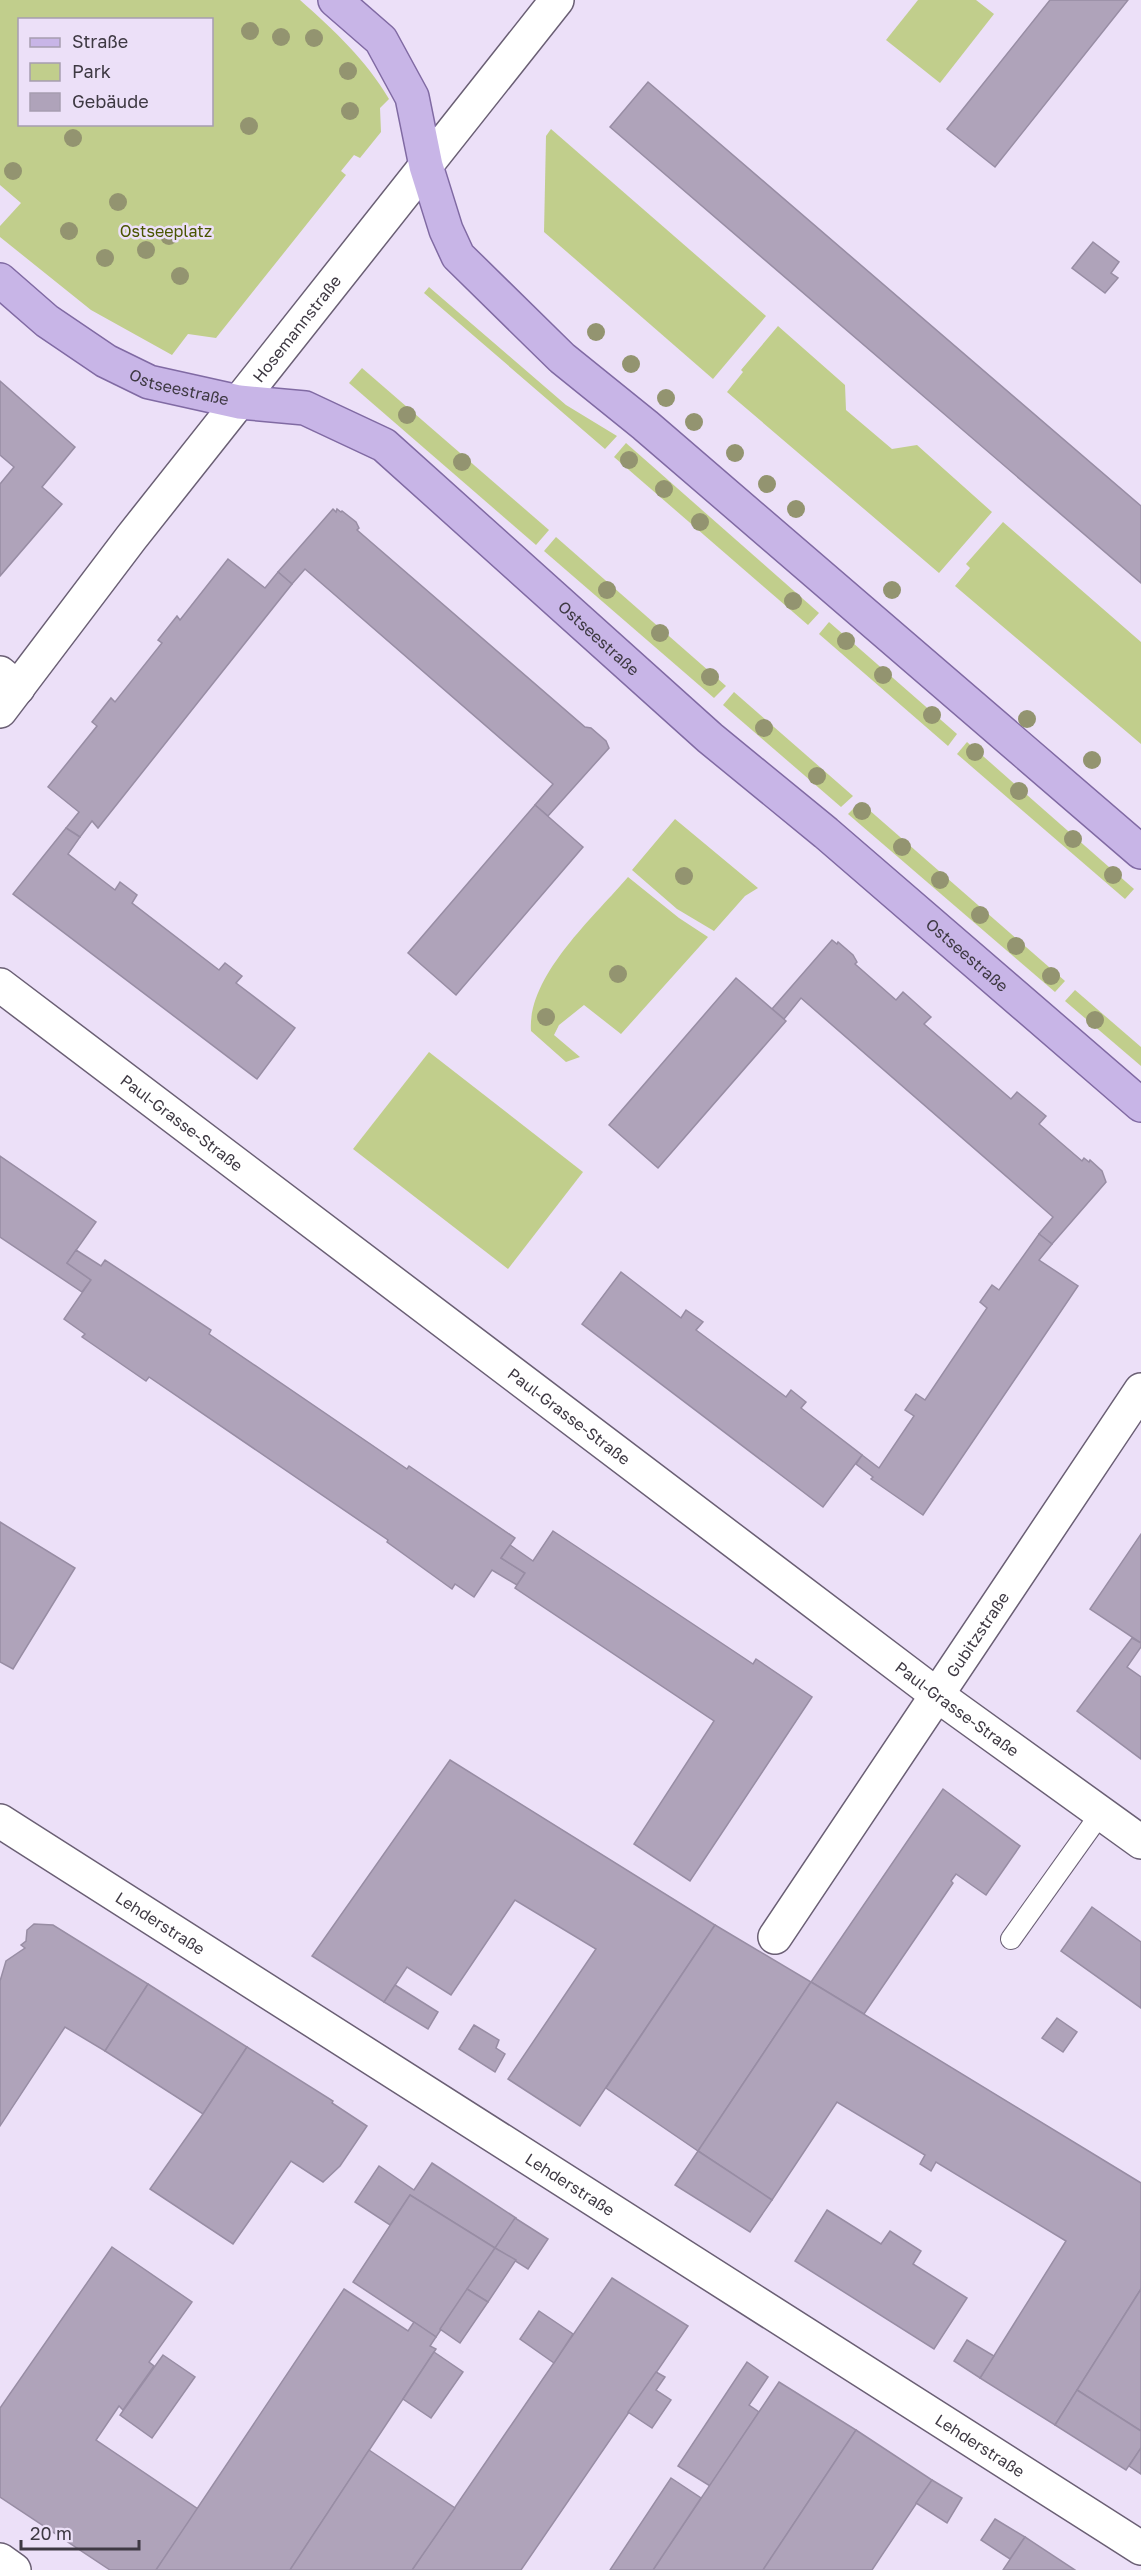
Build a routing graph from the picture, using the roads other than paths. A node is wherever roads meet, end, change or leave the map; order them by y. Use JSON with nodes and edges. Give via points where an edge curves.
{"nodes":[{"id":1,"x":335,"y":0,"type":"edge"},
{"id":2,"x":557,"y":0,"type":"edge"},
{"id":3,"x":426,"y":166,"type":"junction"},
{"id":4,"x":0,"y":280,"type":"edge"},
{"id":5,"x":239,"y":402,"type":"junction"},
{"id":6,"x":6,"y":691,"type":"edge"},
{"id":7,"x":1141,"y":852,"type":"edge"},
{"id":8,"x":0,"y":985,"type":"edge"},
{"id":9,"x":1141,"y":1105,"type":"edge"},
{"id":10,"x":1141,"y":1390,"type":"edge"},
{"id":11,"x":937,"y":1695,"type":"junction"},
{"id":12,"x":1101,"y":1813,"type":"junction"},
{"id":13,"x":0,"y":1821,"type":"edge"},
{"id":14,"x":1141,"y":1842,"type":"edge"},
{"id":15,"x":774,"y":1937,"type":"dead end"},
{"id":16,"x":1011,"y":1939,"type":"dead end"},
{"id":17,"x":1141,"y":2548,"type":"edge"},
{"id":18,"x":0,"y":2560,"type":"edge"},
{"id":19,"x":14,"y":2570,"type":"edge"}],
"edges":[{"from":1,"to":3,"type":"main road","via":[[381,40],[412,98]]},
{"from":2,"to":3,"type":"street","name":"Hosemannstraße"},
{"from":3,"to":5,"type":"street","name":"Hosemannstraße"},
{"from":3,"to":7,"type":"main road","via":[[458,255],[562,358]]},
{"from":4,"to":5,"type":"main road","name":"Ostseestraße","via":[[47,321],[106,361],[149,382]]},
{"from":5,"to":6,"type":"street","name":"Hosemannstraße"},
{"from":5,"to":9,"type":"main road","name":"Ostseestraße","via":[[306,408],[384,445],[703,732]]},
{"from":8,"to":11,"type":"street","name":"Paul-Grasse-Straße"},
{"from":10,"to":11,"type":"street","name":"Gubitzstraße"},
{"from":11,"to":12,"type":"street","name":"Paul-Grasse-Straße"},
{"from":11,"to":15,"type":"street","name":"Gubitzstraße"},
{"from":12,"to":14,"type":"street","name":"Paul-Grasse-Straße"},
{"from":12,"to":16,"type":"lane"},
{"from":13,"to":17,"type":"street","name":"Lehderstraße"},
{"from":18,"to":19,"type":"street"}]}
